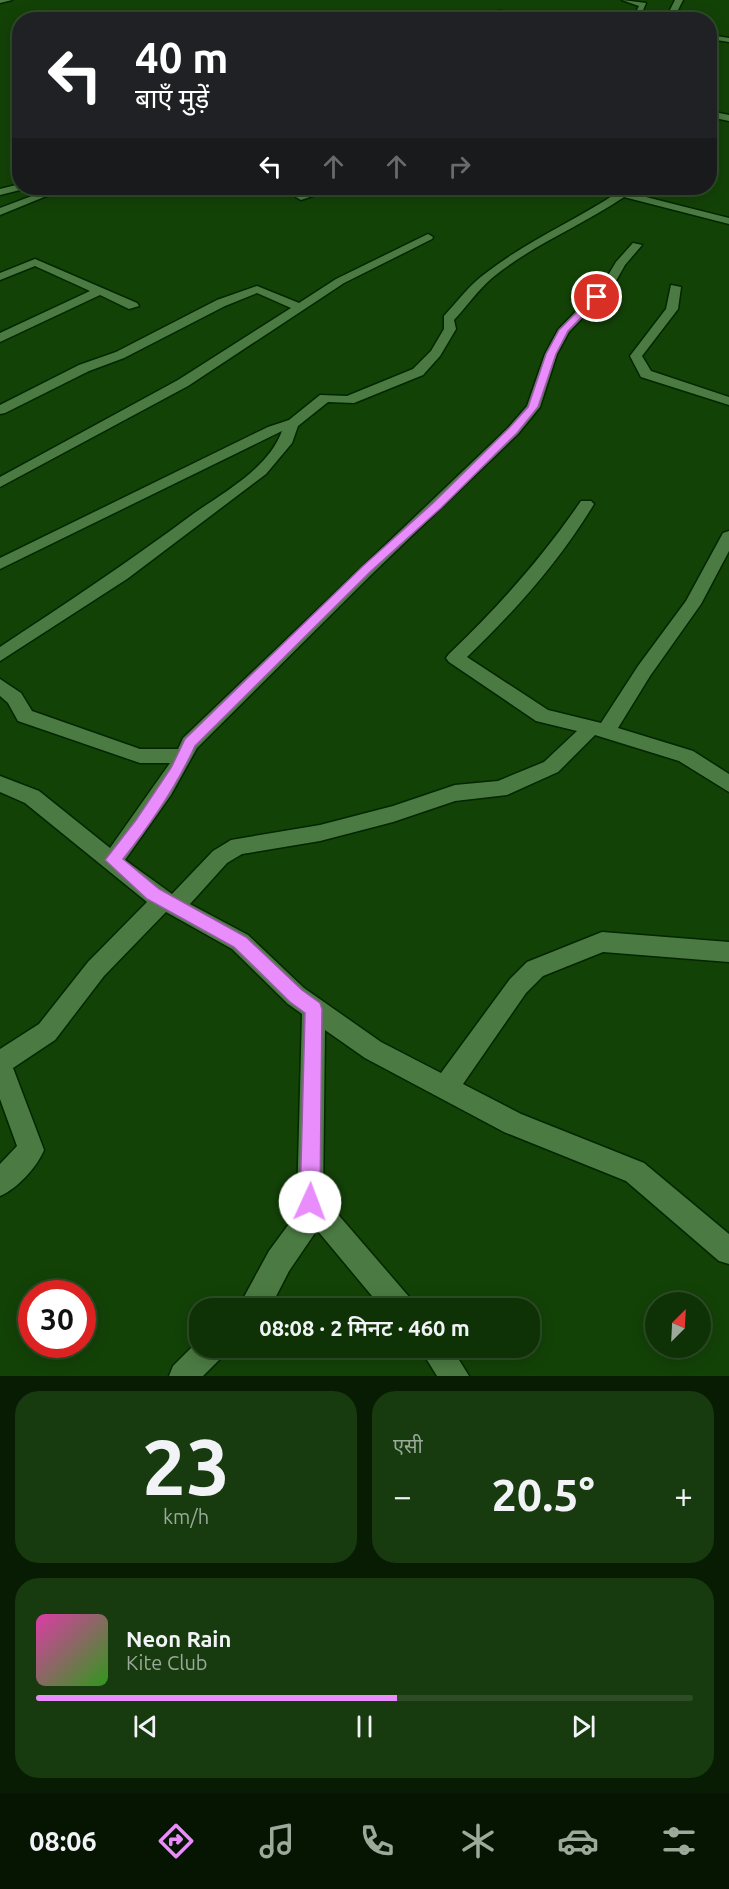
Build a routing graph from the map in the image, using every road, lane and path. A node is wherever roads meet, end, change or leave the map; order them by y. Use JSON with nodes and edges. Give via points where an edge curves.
{"nodes":[{"id":1,"x":8,"y":0,"type":"edge"},
{"id":2,"x":626,"y":0,"type":"edge"},
{"id":3,"x":0,"y":1,"type":"edge"},
{"id":4,"x":642,"y":3,"type":"edge"},
{"id":5,"x":531,"y":6,"type":"dead end"},
{"id":6,"x":552,"y":12,"type":"edge"},
{"id":7,"x":44,"y":195,"type":"edge"},
{"id":8,"x":308,"y":195,"type":"edge"},
{"id":9,"x":616,"y":195,"type":"edge"},
{"id":10,"x":635,"y":195,"type":"edge"},
{"id":11,"x":301,"y":197,"type":"dead end"},
{"id":12,"x":0,"y":198,"type":"edge"},
{"id":13,"x":14,"y":207,"type":"junction"},
{"id":14,"x":0,"y":212,"type":"edge"},
{"id":15,"x":729,"y":221,"type":"edge"},
{"id":16,"x":428,"y":237,"type":"dead end"},
{"id":17,"x":637,"y":245,"type":"dead end"},
{"id":18,"x":0,"y":277,"type":"edge"},
{"id":19,"x":675,"y":287,"type":"dead end"},
{"id":20,"x":100,"y":291,"type":"junction"},
{"id":21,"x":133,"y":306,"type":"dead end"},
{"id":22,"x":299,"y":307,"type":"junction"},
{"id":23,"x":0,"y":338,"type":"edge"},
{"id":24,"x":729,"y":401,"type":"edge"},
{"id":25,"x":0,"y":410,"type":"edge"},
{"id":26,"x":293,"y":423,"type":"junction"},
{"id":27,"x":0,"y":483,"type":"edge"},
{"id":28,"x":586,"y":504,"type":"dead end"},
{"id":29,"x":729,"y":536,"type":"edge"},
{"id":30,"x":0,"y":564,"type":"edge"},
{"id":31,"x":0,"y":655,"type":"edge"},
{"id":32,"x":0,"y":686,"type":"edge"},
{"id":33,"x":599,"y":729,"type":"junction"},
{"id":34,"x":184,"y":756,"type":"junction"},
{"id":35,"x":0,"y":784,"type":"edge"},
{"id":36,"x":729,"y":784,"type":"edge"},
{"id":37,"x":113,"y":860,"type":"junction"},
{"id":38,"x":169,"y":903,"type":"junction"},
{"id":39,"x":729,"y":952,"type":"edge"},
{"id":40,"x":314,"y":1009,"type":"junction"},
{"id":41,"x":0,"y":1064,"type":"edge"},
{"id":42,"x":445,"y":1087,"type":"junction"},
{"id":43,"x":0,"y":1183,"type":"edge"},
{"id":44,"x":316,"y":1209,"type":"junction"},
{"id":45,"x":729,"y":1251,"type":"edge"},
{"id":46,"x":260,"y":1298,"type":"edge"},
{"id":47,"x":392,"y":1298,"type":"edge"},
{"id":48,"x":441,"y":1358,"type":"edge"},
{"id":49,"x":455,"y":1376,"type":"edge"}],
"edges":[{"from":1,"to":3,"type":"street"},
{"from":2,"to":4,"type":"street"},
{"from":5,"to":6,"type":"street"},
{"from":7,"to":13,"type":"street"},
{"from":8,"to":11,"type":"street"},
{"from":9,"to":26,"type":"street","via":[[587,217],[571,222],[488,276],[448,319],[450,329],[436,353],[418,372],[349,400],[326,398]]},
{"from":10,"to":15,"type":"street"},
{"from":12,"to":13,"type":"street"},
{"from":13,"to":14,"type":"street"},
{"from":16,"to":22,"type":"street","via":[[340,281]]},
{"from":17,"to":34,"type":"street","via":[[609,284],[564,330],[551,354],[533,407],[513,431],[272,661],[190,743]]},
{"from":18,"to":20,"type":"street","via":[[36,262]]},
{"from":19,"to":24,"type":"street","via":[[672,309],[636,356],[646,374]]},
{"from":20,"to":21,"type":"street"},
{"from":20,"to":23,"type":"street"},
{"from":22,"to":25,"type":"street","via":[[257,289]]},
{"from":22,"to":27,"type":"street","via":[[183,383]]},
{"from":26,"to":30,"type":"street"},
{"from":26,"to":31,"type":"street","via":[[285,443],[261,471],[121,575]]},
{"from":28,"to":33,"type":"street","via":[[501,616],[455,658],[543,716]]},
{"from":29,"to":33,"type":"street","via":[[693,604]]},
{"from":32,"to":34,"type":"street","via":[[15,698],[25,716],[140,756]]},
{"from":33,"to":36,"type":"street","via":[[686,756]]},
{"from":33,"to":38,"type":"street","via":[[551,767],[500,789],[455,793],[320,833],[238,846]]},
{"from":34,"to":37,"type":"street","via":[[142,824]]},
{"from":35,"to":37,"type":"street","via":[[32,797]]},
{"from":37,"to":38,"type":"street"},
{"from":38,"to":40,"type":"street","via":[[240,942]]},
{"from":38,"to":41,"type":"street","via":[[96,969],[47,1032]]},
{"from":39,"to":42,"type":"street","via":[[602,942],[535,969],[518,986]]},
{"from":40,"to":42,"type":"street","via":[[373,1050]]},
{"from":40,"to":44,"type":"street","via":[[310,1202]]},
{"from":41,"to":43,"type":"street","via":[[31,1150]]},
{"from":42,"to":45,"type":"street","via":[[513,1123],[635,1172]]},
{"from":44,"to":46,"type":"street","via":[[279,1261]]},
{"from":44,"to":47,"type":"street"},
{"from":48,"to":49,"type":"street"}]}
